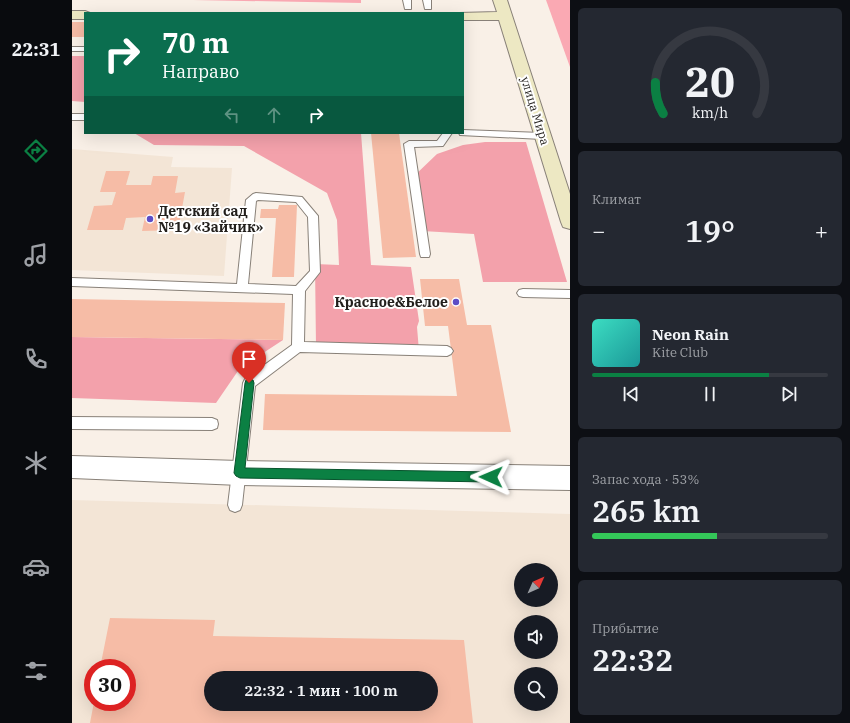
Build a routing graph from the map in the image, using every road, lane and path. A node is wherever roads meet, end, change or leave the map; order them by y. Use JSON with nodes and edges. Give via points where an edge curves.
{"nodes":[{"id":1,"x":500,"y":0,"type":"edge"},
{"id":2,"x":72,"y":15,"type":"edge"},
{"id":3,"x":84,"y":15,"type":"edge"},
{"id":4,"x":464,"y":16,"type":"edge"},
{"id":5,"x":505,"y":16,"type":"junction"},
{"id":6,"x":72,"y":49,"type":"edge"},
{"id":7,"x":84,"y":49,"type":"edge"},
{"id":8,"x":72,"y":117,"type":"edge"},
{"id":9,"x":84,"y":117,"type":"edge"},
{"id":10,"x":464,"y":133,"type":"edge"},
{"id":11,"x":447,"y":134,"type":"edge"},
{"id":12,"x":542,"y":136,"type":"junction"},
{"id":13,"x":570,"y":222,"type":"edge"},
{"id":14,"x":425,"y":254,"type":"dead end"},
{"id":15,"x":72,"y":282,"type":"edge"},
{"id":16,"x":242,"y":287,"type":"junction"},
{"id":17,"x":299,"y":290,"type":"junction"},
{"id":18,"x":523,"y":293,"type":"dead end"},
{"id":19,"x":570,"y":294,"type":"edge"},
{"id":20,"x":298,"y":347,"type":"junction"},
{"id":21,"x":447,"y":351,"type":"dead end"},
{"id":22,"x":72,"y":423,"type":"edge"},
{"id":23,"x":212,"y":424,"type":"dead end"},
{"id":24,"x":72,"y":467,"type":"edge"},
{"id":25,"x":240,"y":473,"type":"junction"},
{"id":26,"x":570,"y":478,"type":"edge"},
{"id":27,"x":235,"y":504,"type":"dead end"}],
"edges":[{"from":1,"to":5,"type":"main road","name":"улица Мира"},
{"from":2,"to":3,"type":"main road"},
{"from":4,"to":5,"type":"main road"},
{"from":5,"to":12,"type":"main road","name":"улица Мира"},
{"from":6,"to":7,"type":"lane"},
{"from":8,"to":9,"type":"lane"},
{"from":10,"to":12,"type":"lane"},
{"from":11,"to":14,"type":"lane","via":[[440,144],[408,144]]},
{"from":12,"to":13,"type":"main road","name":"улица Мира"},
{"from":15,"to":16,"type":"lane"},
{"from":16,"to":17,"type":"lane"},
{"from":16,"to":17,"type":"lane","via":[[251,200],[256,196],[299,199],[313,216],[315,272]]},
{"from":17,"to":20,"type":"lane"},
{"from":18,"to":19,"type":"lane"},
{"from":20,"to":21,"type":"lane"},
{"from":20,"to":25,"type":"lane","via":[[249,383]]},
{"from":22,"to":23,"type":"lane"},
{"from":24,"to":25,"type":"street"},
{"from":25,"to":26,"type":"street"},
{"from":25,"to":27,"type":"lane"}]}
